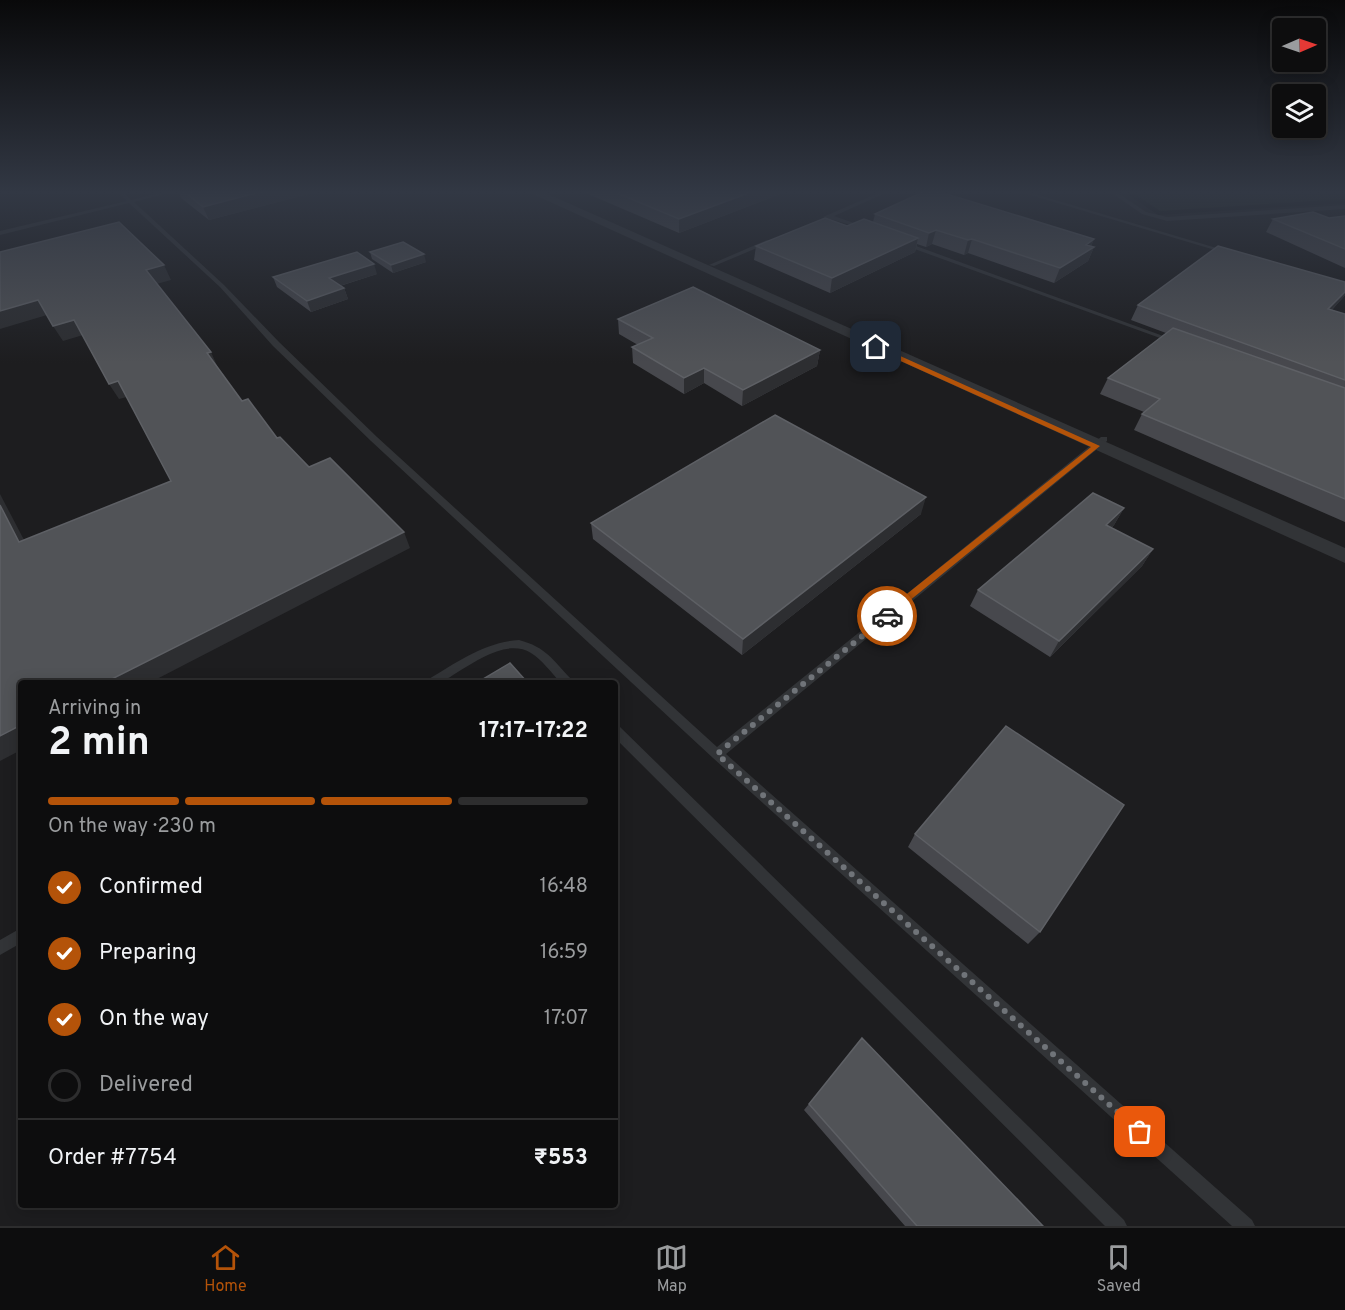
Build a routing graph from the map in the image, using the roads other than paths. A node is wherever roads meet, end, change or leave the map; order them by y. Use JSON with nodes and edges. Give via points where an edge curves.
{"nodes":[{"id":1,"x":181,"y":248,"type":"edge"},
{"id":2,"x":661,"y":248,"type":"edge"},
{"id":3,"x":675,"y":248,"type":"edge"},
{"id":4,"x":752,"y":248,"type":"edge"},
{"id":5,"x":920,"y":248,"type":"edge"},
{"id":6,"x":1215,"y":248,"type":"edge"},
{"id":7,"x":1235,"y":254,"type":"edge"},
{"id":8,"x":712,"y":265,"type":"junction"},
{"id":9,"x":1177,"y":342,"type":"edge"},
{"id":10,"x":1100,"y":442,"type":"junction"},
{"id":11,"x":1345,"y":540,"type":"edge"},
{"id":12,"x":1345,"y":556,"type":"edge"},
{"id":13,"x":437,"y":680,"type":"edge"},
{"id":14,"x":565,"y":680,"type":"edge"},
{"id":15,"x":618,"y":733,"type":"edge"},
{"id":16,"x":717,"y":754,"type":"junction"},
{"id":17,"x":18,"y":937,"type":"edge"},
{"id":18,"x":0,"y":948,"type":"edge"},
{"id":19,"x":1118,"y":1226,"type":"edge"},
{"id":20,"x":1246,"y":1226,"type":"edge"}],
"edges":[{"from":1,"to":16,"type":"lane","via":[[374,439]]},
{"from":2,"to":10,"type":"street"},
{"from":3,"to":8,"type":"street"},
{"from":4,"to":8,"type":"lane"},
{"from":5,"to":9,"type":"lane"},
{"from":6,"to":7,"type":"lane"},
{"from":8,"to":10,"type":"street"},
{"from":10,"to":11,"type":"street"},
{"from":10,"to":12,"type":"street"},
{"from":10,"to":16,"type":"lane"},
{"from":13,"to":14,"type":"lane","via":[[495,648],[517,644],[532,648]]},
{"from":15,"to":19,"type":"lane"},
{"from":16,"to":20,"type":"lane"},
{"from":17,"to":18,"type":"lane"}]}
